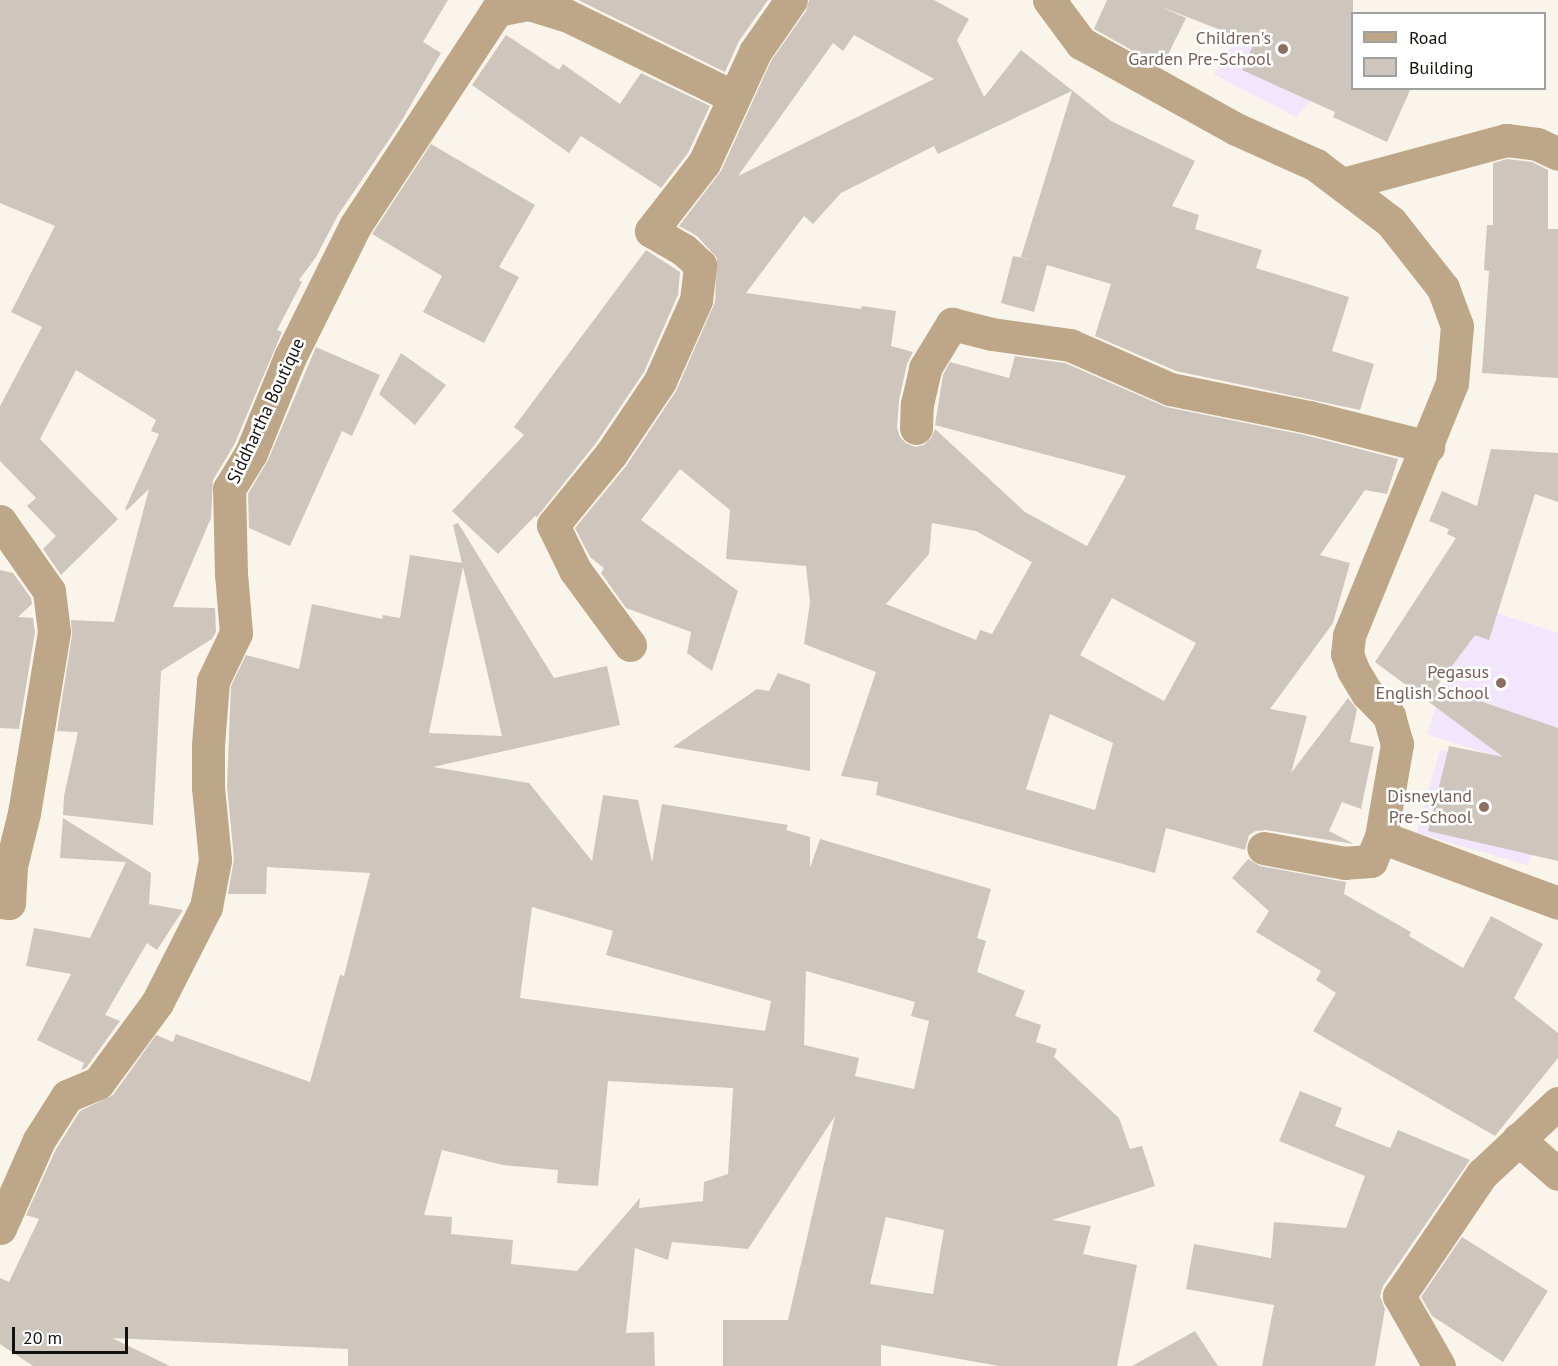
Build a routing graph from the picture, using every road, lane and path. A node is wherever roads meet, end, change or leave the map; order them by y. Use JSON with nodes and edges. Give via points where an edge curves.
{"nodes":[{"id":1,"x":791,"y":0,"type":"edge"},
{"id":2,"x":1049,"y":0,"type":"edge"},
{"id":3,"x":734,"y":97,"type":"junction"},
{"id":4,"x":1558,"y":154,"type":"edge"},
{"id":5,"x":1344,"y":184,"type":"junction"},
{"id":6,"x":916,"y":428,"type":"dead end"},
{"id":7,"x":1428,"y":447,"type":"junction"},
{"id":8,"x":0,"y":520,"type":"edge"},
{"id":9,"x":630,"y":645,"type":"dead end"},
{"id":10,"x":1381,"y":837,"type":"junction"},
{"id":11,"x":1263,"y":848,"type":"dead end"},
{"id":12,"x":0,"y":902,"type":"edge"},
{"id":13,"x":1558,"y":903,"type":"edge"},
{"id":14,"x":1558,"y":1103,"type":"edge"},
{"id":15,"x":1518,"y":1139,"type":"junction"},
{"id":16,"x":1558,"y":1174,"type":"edge"},
{"id":17,"x":0,"y":1228,"type":"edge"},
{"id":18,"x":1439,"y":1366,"type":"edge"}],
"edges":[{"from":1,"to":3,"type":"street","via":[[755,52]]},
{"from":2,"to":5,"type":"street","via":[[1081,43],[1236,129],[1316,165]]},
{"from":3,"to":9,"type":"street","via":[[704,163],[651,231],[684,250],[700,265],[696,300],[660,381],[611,454],[553,525],[575,570]]},
{"from":3,"to":17,"type":"street","name":"Siddhartha Boutique","via":[[566,15],[529,4],[497,10],[355,226],[290,357],[251,453],[229,489],[236,633],[213,681],[208,787],[215,860],[206,907],[157,1003],[98,1083],[67,1096],[39,1140]]},
{"from":4,"to":5,"type":"street","via":[[1537,144],[1506,140]]},
{"from":5,"to":7,"type":"street","via":[[1391,222],[1418,253],[1443,288],[1457,326],[1452,383]]},
{"from":6,"to":7,"type":"street","via":[[926,368],[952,324],[1070,345],[1170,389],[1309,417]]},
{"from":7,"to":10,"type":"street","via":[[1349,636],[1347,654],[1353,670],[1367,693],[1389,716],[1397,744]]},
{"from":8,"to":12,"type":"street","via":[[49,591],[54,632],[24,813],[11,866],[9,903]]},
{"from":10,"to":11,"type":"street","via":[[1371,861],[1345,863]]},
{"from":10,"to":13,"type":"street"},
{"from":14,"to":15,"type":"street"},
{"from":15,"to":16,"type":"street"},
{"from":15,"to":18,"type":"street","via":[[1482,1174],[1399,1296]]}]}
